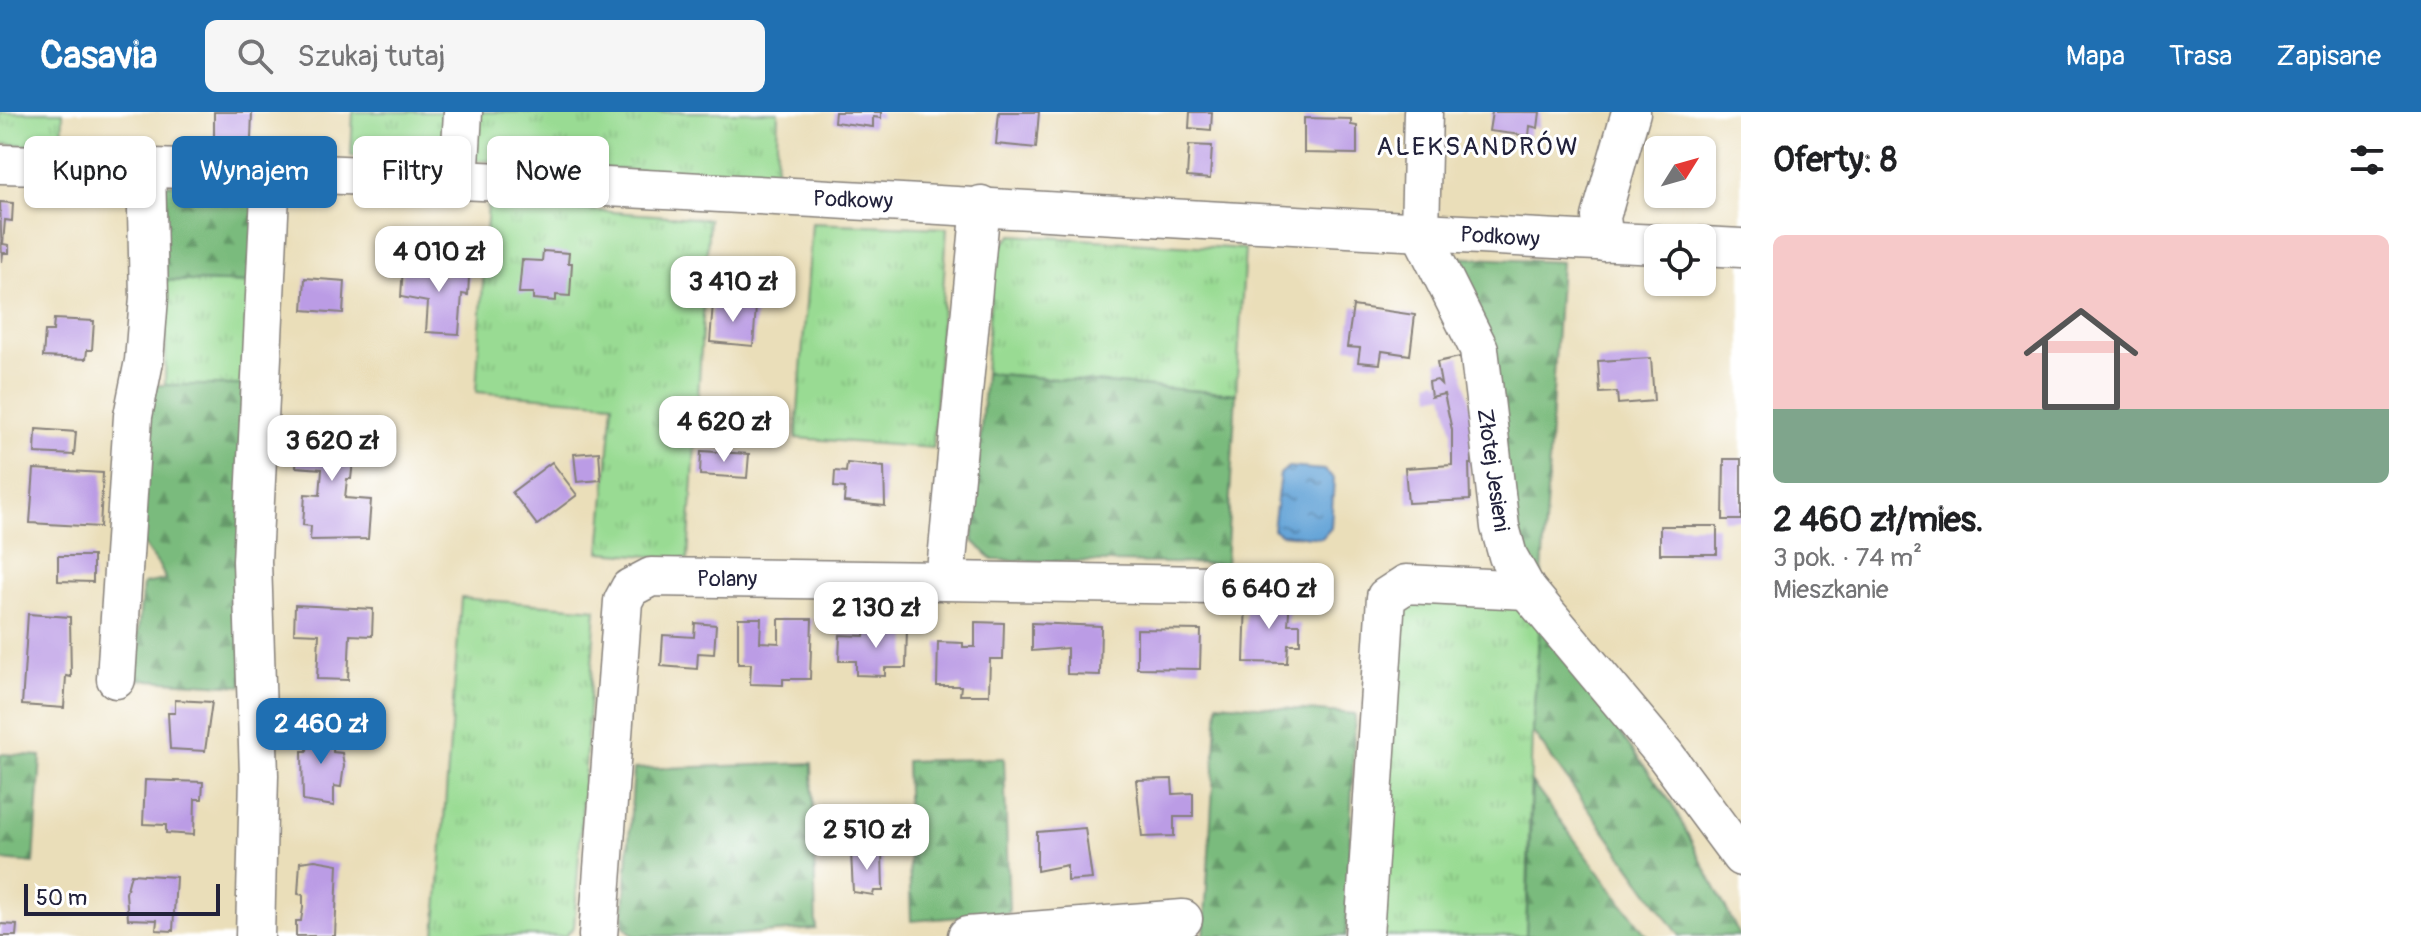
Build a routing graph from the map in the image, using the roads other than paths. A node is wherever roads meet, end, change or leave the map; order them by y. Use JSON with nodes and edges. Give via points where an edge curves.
{"nodes":[{"id":1,"x":463,"y":112,"type":"edge"},
{"id":2,"x":1423,"y":112,"type":"edge"},
{"id":3,"x":1631,"y":112,"type":"edge"},
{"id":4,"x":462,"y":136,"type":"edge"},
{"id":5,"x":0,"y":164,"type":"edge"},
{"id":6,"x":24,"y":164,"type":"edge"},
{"id":7,"x":471,"y":183,"type":"edge"},
{"id":8,"x":981,"y":205,"type":"junction"},
{"id":9,"x":147,"y":208,"type":"edge"},
{"id":10,"x":269,"y":208,"type":"edge"},
{"id":11,"x":1420,"y":231,"type":"junction"},
{"id":12,"x":1604,"y":242,"type":"junction"},
{"id":13,"x":1644,"y":243,"type":"edge"},
{"id":14,"x":1716,"y":247,"type":"edge"},
{"id":15,"x":1741,"y":248,"type":"edge"},
{"id":16,"x":945,"y":581,"type":"junction"},
{"id":17,"x":1213,"y":585,"type":"dead end"},
{"id":18,"x":1527,"y":590,"type":"junction"},
{"id":19,"x":116,"y":679,"type":"dead end"},
{"id":20,"x":1741,"y":857,"type":"edge"},
{"id":21,"x":1183,"y":919,"type":"dead end"},
{"id":22,"x":255,"y":936,"type":"edge"},
{"id":23,"x":598,"y":936,"type":"edge"},
{"id":24,"x":967,"y":936,"type":"edge"},
{"id":25,"x":1364,"y":936,"type":"edge"}],
"edges":[{"from":1,"to":4,"type":"street"},
{"from":2,"to":11,"type":"street","name":"Złotej Jesieni"},
{"from":3,"to":12,"type":"street","via":[[1601,217]]},
{"from":5,"to":6,"type":"street","name":"Podkowy"},
{"from":7,"to":8,"type":"street","name":"Podkowy"},
{"from":8,"to":11,"type":"street","name":"Podkowy"},
{"from":8,"to":16,"type":"street"},
{"from":9,"to":19,"type":"street","via":[[149,297],[133,416]]},
{"from":10,"to":22,"type":"street","via":[[252,561],[259,775]]},
{"from":11,"to":12,"type":"street","name":"Podkowy"},
{"from":11,"to":18,"type":"street","name":"Złotej Jesieni","via":[[1479,349],[1500,527],[1508,556]]},
{"from":12,"to":13,"type":"street","name":"Podkowy"},
{"from":14,"to":15,"type":"street"},
{"from":16,"to":17,"type":"street"},
{"from":16,"to":23,"type":"street","name":"Polany","via":[[651,577],[630,588],[623,601]]},
{"from":18,"to":20,"type":"street","name":"Złotej Jesieni","via":[[1666,756]]},
{"from":18,"to":25,"type":"street","via":[[1406,584],[1386,597]]},
{"from":21,"to":24,"type":"street"}]}
